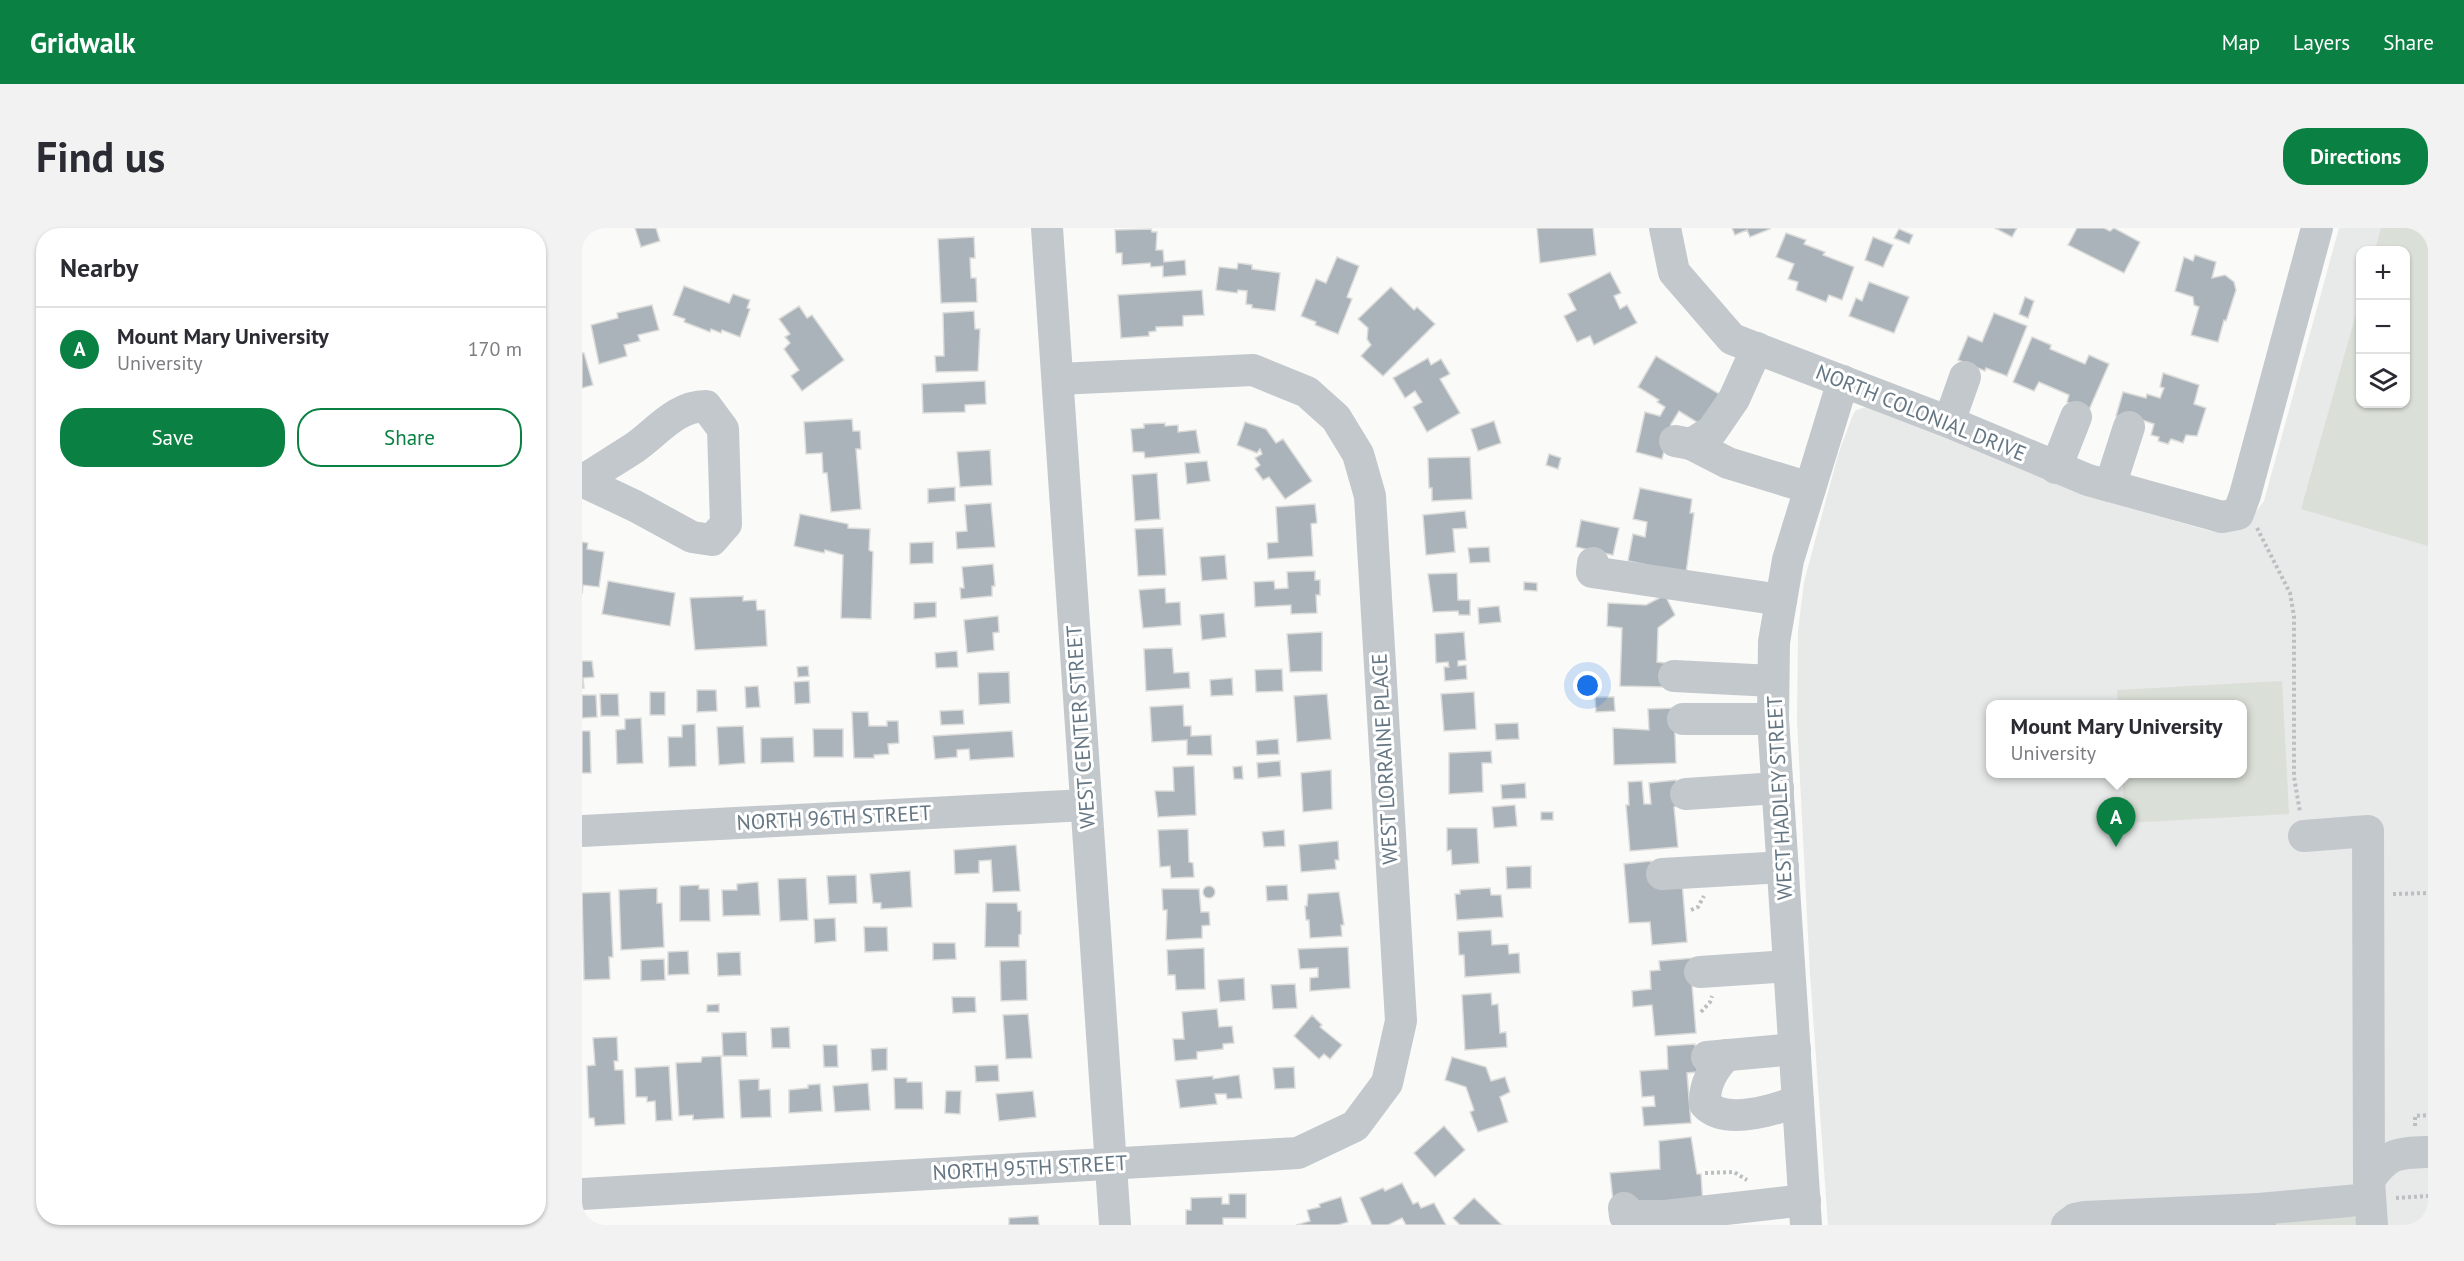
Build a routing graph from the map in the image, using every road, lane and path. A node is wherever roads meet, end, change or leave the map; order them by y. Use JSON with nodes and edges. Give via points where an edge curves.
{"nodes":[{"id":1,"x":1047,"y":228,"type":"edge"},
{"id":2,"x":1665,"y":228,"type":"edge"},
{"id":3,"x":2308,"y":230,"type":"edge"},
{"id":4,"x":1757,"y":348,"type":"junction"},
{"id":5,"x":1965,"y":377,"type":"dead end"},
{"id":6,"x":1058,"y":379,"type":"junction"},
{"id":7,"x":1843,"y":381,"type":"junction"},
{"id":8,"x":2076,"y":417,"type":"dead end"},
{"id":9,"x":1948,"y":422,"type":"junction"},
{"id":10,"x":2129,"y":427,"type":"dead end"},
{"id":11,"x":2055,"y":468,"type":"junction"},
{"id":12,"x":582,"y":481,"type":"edge"},
{"id":13,"x":2110,"y":486,"type":"junction"},
{"id":14,"x":1810,"y":488,"type":"junction"},
{"id":15,"x":2238,"y":514,"type":"junction"},
{"id":16,"x":1593,"y":563,"type":"dead end"},
{"id":17,"x":1781,"y":600,"type":"junction"},
{"id":18,"x":1674,"y":676,"type":"dead end"},
{"id":19,"x":1773,"y":681,"type":"junction"},
{"id":20,"x":1683,"y":719,"type":"dead end"},
{"id":21,"x":1773,"y":719,"type":"junction"},
{"id":22,"x":1778,"y":788,"type":"junction"},
{"id":23,"x":1686,"y":794,"type":"dead end"},
{"id":24,"x":1086,"y":805,"type":"junction"},
{"id":25,"x":582,"y":831,"type":"edge"},
{"id":26,"x":2304,"y":836,"type":"joint"},
{"id":27,"x":1783,"y":867,"type":"junction"},
{"id":28,"x":1662,"y":874,"type":"dead end"},
{"id":29,"x":2428,"y":892,"type":"edge"},
{"id":30,"x":2369,"y":895,"type":"junction"},
{"id":31,"x":1789,"y":966,"type":"junction"},
{"id":32,"x":1700,"y":972,"type":"dead end"},
{"id":33,"x":1401,"y":1021,"type":"joint"},
{"id":34,"x":1795,"y":1049,"type":"junction"},
{"id":35,"x":1798,"y":1101,"type":"junction"},
{"id":36,"x":2428,"y":1152,"type":"edge"},
{"id":37,"x":1111,"y":1164,"type":"junction"},
{"id":38,"x":582,"y":1194,"type":"edge"},
{"id":39,"x":2370,"y":1202,"type":"edge"},
{"id":40,"x":1624,"y":1208,"type":"dead end"},
{"id":41,"x":1805,"y":1213,"type":"edge"},
{"id":42,"x":2259,"y":1217,"type":"edge"},
{"id":43,"x":1115,"y":1225,"type":"edge"},
{"id":44,"x":2067,"y":1225,"type":"edge"}],
"edges":[{"from":1,"to":6,"type":"street","name":"WEST CENTER STREET"},
{"from":2,"to":4,"type":"street","name":"NORTH COLONIAL DRIVE","via":[[1674,272],[1732,339]]},
{"from":3,"to":15,"type":"street"},
{"from":4,"to":7,"type":"street","name":"NORTH COLONIAL DRIVE"},
{"from":4,"to":14,"type":"street","via":[[1734,399],[1712,431],[1683,442],[1728,463]]},
{"from":5,"to":9,"type":"street"},
{"from":6,"to":24,"type":"street","name":"WEST CENTER STREET"},
{"from":6,"to":33,"type":"street","name":"WEST LORRAINE PLACE","via":[[1253,370],[1306,392],[1336,418],[1358,454],[1370,496]]},
{"from":7,"to":9,"type":"street","name":"NORTH COLONIAL DRIVE"},
{"from":7,"to":14,"type":"street","name":"WEST HADLEY STREET"},
{"from":8,"to":11,"type":"street"},
{"from":9,"to":11,"type":"street","name":"NORTH COLONIAL DRIVE"},
{"from":10,"to":13,"type":"street"},
{"from":11,"to":13,"type":"street","name":"NORTH COLONIAL DRIVE"},
{"from":12,"to":12,"type":"street","via":[[692,537],[712,540],[726,524],[723,429],[706,406],[679,412],[636,447]]},
{"from":13,"to":15,"type":"street","name":"NORTH COLONIAL DRIVE","via":[[2222,517]]},
{"from":14,"to":17,"type":"street","name":"WEST HADLEY STREET","via":[[1788,560]]},
{"from":15,"to":26,"type":"path","via":[[2252,520],[2290,593],[2294,616],[2294,777]]},
{"from":16,"to":17,"type":"street","via":[[1592,572],[1621,578]]},
{"from":17,"to":19,"type":"street","name":"WEST HADLEY STREET","via":[[1773,642]]},
{"from":18,"to":19,"type":"street"},
{"from":19,"to":21,"type":"street","name":"WEST HADLEY STREET"},
{"from":20,"to":21,"type":"street"},
{"from":21,"to":22,"type":"street","name":"WEST HADLEY STREET"},
{"from":22,"to":23,"type":"street"},
{"from":22,"to":27,"type":"street","name":"WEST HADLEY STREET"},
{"from":24,"to":25,"type":"street","name":"NORTH 96TH STREET"},
{"from":24,"to":37,"type":"street","name":"WEST CENTER STREET"},
{"from":26,"to":30,"type":"street","via":[[2368,831]]},
{"from":27,"to":28,"type":"street"},
{"from":27,"to":31,"type":"street","name":"WEST HADLEY STREET"},
{"from":29,"to":30,"type":"path"},
{"from":30,"to":39,"type":"street"},
{"from":31,"to":32,"type":"street"},
{"from":31,"to":34,"type":"street","name":"WEST HADLEY STREET"},
{"from":33,"to":37,"type":"street","name":"NORTH 95TH STREET","via":[[1386,1083],[1355,1126],[1298,1153]]},
{"from":34,"to":35,"type":"street","name":"WEST HADLEY STREET"},
{"from":34,"to":35,"type":"street","via":[[1715,1056],[1720,1062],[1707,1083],[1705,1104],[1719,1114],[1756,1113]]},
{"from":35,"to":41,"type":"street","name":"WEST HADLEY STREET"},
{"from":36,"to":39,"type":"street","via":[[2393,1156],[2381,1162]]},
{"from":37,"to":38,"type":"street","name":"NORTH 95TH STREET"},
{"from":37,"to":43,"type":"street","name":"WEST CENTER STREET"},
{"from":39,"to":42,"type":"street"},
{"from":40,"to":41,"type":"street","via":[[1625,1216]]},
{"from":42,"to":44,"type":"street","via":[[2085,1218]]}]}
